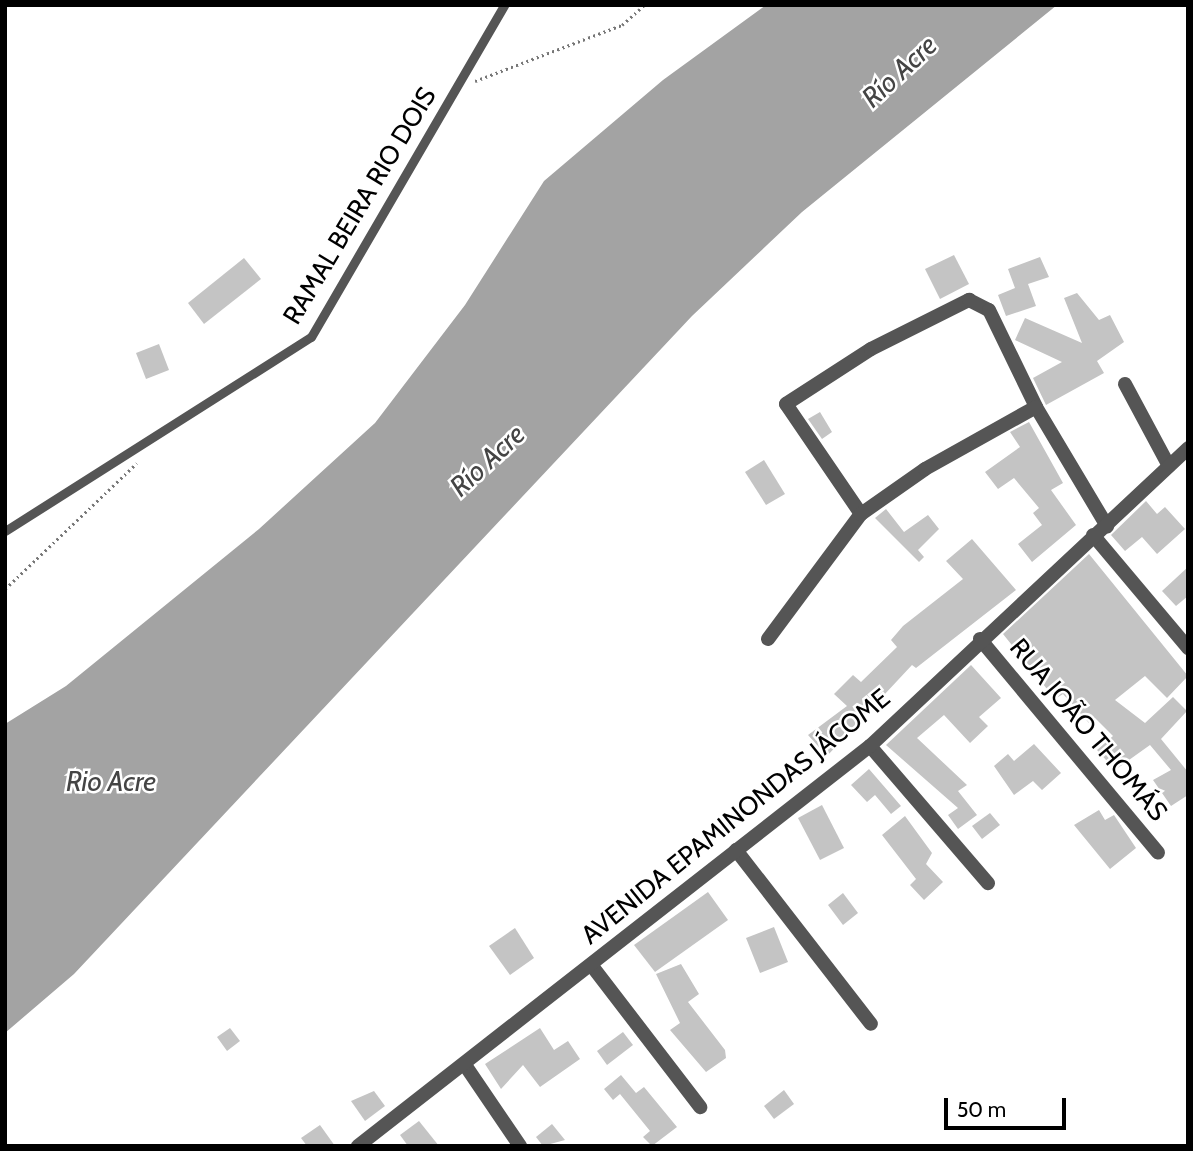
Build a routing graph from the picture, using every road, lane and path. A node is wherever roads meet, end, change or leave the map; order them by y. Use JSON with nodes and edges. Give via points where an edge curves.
{"nodes":[{"id":1,"x":503,"y":5,"type":"edge"},
{"id":2,"x":644,"y":5,"type":"edge"},
{"id":3,"x":458,"y":83,"type":"junction"},
{"id":4,"x":1125,"y":384,"type":"dead end"},
{"id":5,"x":1035,"y":407,"type":"junction"},
{"id":6,"x":1188,"y":448,"type":"edge"},
{"id":7,"x":140,"y":460,"type":"dead end"},
{"id":8,"x":1168,"y":466,"type":"junction"},
{"id":9,"x":861,"y":514,"type":"junction"},
{"id":10,"x":1107,"y":526,"type":"junction"},
{"id":11,"x":5,"y":531,"type":"edge"},
{"id":12,"x":1093,"y":535,"type":"junction"},
{"id":13,"x":5,"y":589,"type":"edge"},
{"id":14,"x":768,"y":639,"type":"dead end"},
{"id":15,"x":980,"y":639,"type":"junction"},
{"id":16,"x":1188,"y":648,"type":"edge"},
{"id":17,"x":870,"y":746,"type":"junction"},
{"id":18,"x":736,"y":850,"type":"junction"},
{"id":19,"x":1158,"y":853,"type":"dead end"},
{"id":20,"x":988,"y":883,"type":"dead end"},
{"id":21,"x":592,"y":966,"type":"junction"},
{"id":22,"x":871,"y":1024,"type":"dead end"},
{"id":23,"x":466,"y":1065,"type":"junction"},
{"id":24,"x":699,"y":1107,"type":"dead end"},
{"id":25,"x":358,"y":1146,"type":"edge"},
{"id":26,"x":520,"y":1146,"type":"edge"}],
"edges":[{"from":1,"to":3,"type":"lane","name":"RAMAL BEIRA RIO DOIS"},
{"from":2,"to":3,"type":"path","via":[[622,25],[583,42]]},
{"from":3,"to":11,"type":"lane","name":"RAMAL BEIRA RIO DOIS","via":[[311,337]]},
{"from":4,"to":8,"type":"street"},
{"from":5,"to":9,"type":"street","via":[[925,469]]},
{"from":5,"to":9,"type":"street","via":[[983,302],[969,300],[871,349],[786,404]]},
{"from":5,"to":10,"type":"street"},
{"from":6,"to":8,"type":"street","name":"AVENIDA EPAMINONDAS JÁCOME"},
{"from":7,"to":13,"type":"path"},
{"from":8,"to":10,"type":"street","name":"AVENIDA EPAMINONDAS JÁCOME"},
{"from":9,"to":14,"type":"street"},
{"from":10,"to":12,"type":"street","name":"AVENIDA EPAMINONDAS JÁCOME"},
{"from":12,"to":15,"type":"street","name":"AVENIDA EPAMINONDAS JÁCOME"},
{"from":12,"to":16,"type":"street"},
{"from":15,"to":17,"type":"street","name":"AVENIDA EPAMINONDAS JÁCOME"},
{"from":15,"to":19,"type":"street","name":"RUA JOÃO THOMÁS"},
{"from":17,"to":18,"type":"street","name":"AVENIDA EPAMINONDAS JÁCOME"},
{"from":17,"to":20,"type":"street"},
{"from":18,"to":21,"type":"street","name":"AVENIDA EPAMINONDAS JÁCOME"},
{"from":18,"to":22,"type":"street"},
{"from":21,"to":23,"type":"street","name":"AVENIDA EPAMINONDAS JÁCOME"},
{"from":21,"to":24,"type":"street"},
{"from":23,"to":25,"type":"street","name":"AVENIDA EPAMINONDAS JÁCOME"},
{"from":23,"to":26,"type":"street"}]}
